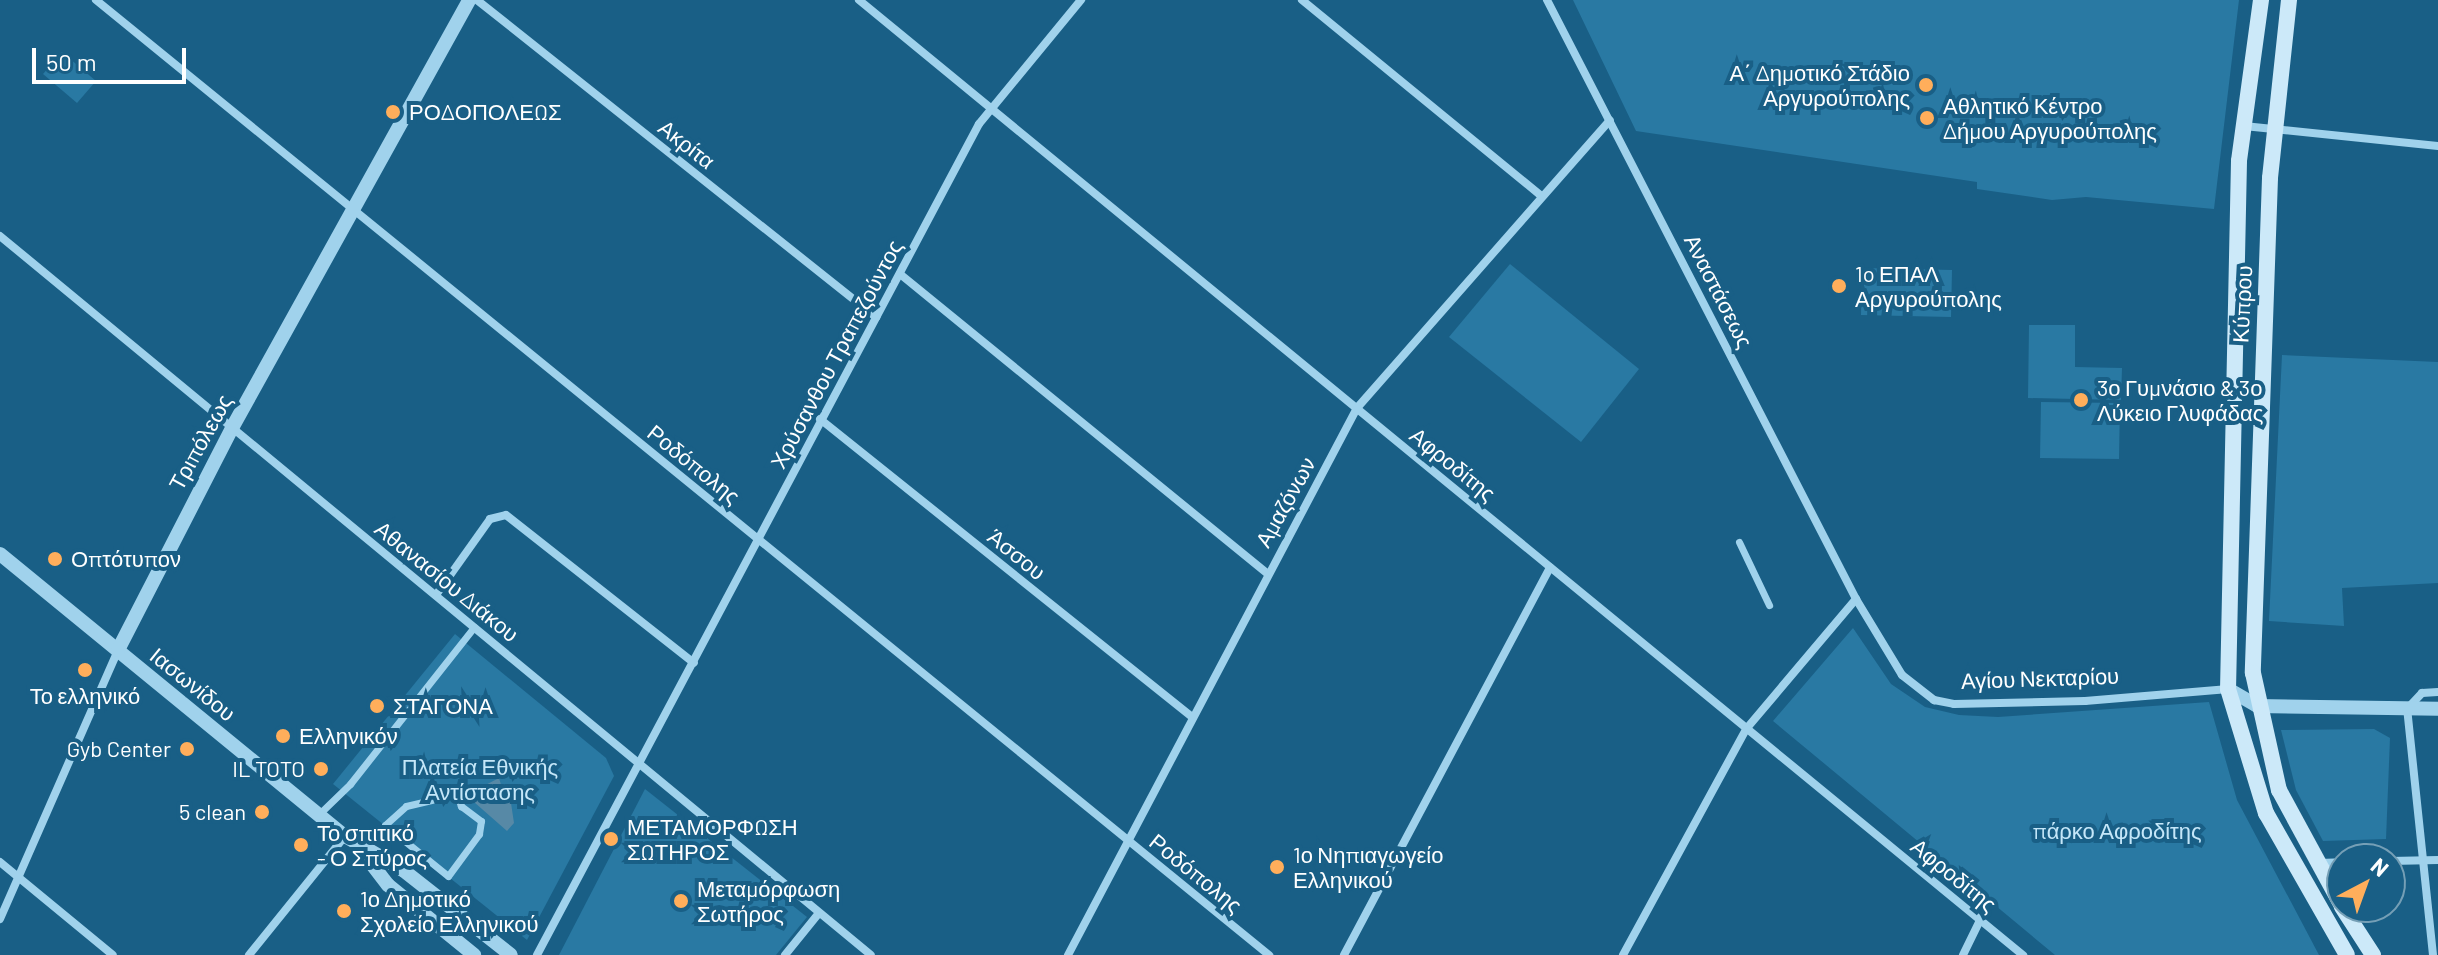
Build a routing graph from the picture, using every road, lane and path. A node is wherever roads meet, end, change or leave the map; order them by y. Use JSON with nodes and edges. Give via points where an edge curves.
{"nodes":[{"id":1,"x":96,"y":0,"type":"edge"},
{"id":2,"x":469,"y":0,"type":"edge"},
{"id":3,"x":477,"y":0,"type":"edge"},
{"id":4,"x":859,"y":0,"type":"edge"},
{"id":5,"x":1081,"y":0,"type":"edge"},
{"id":6,"x":1302,"y":0,"type":"edge"},
{"id":7,"x":1547,"y":0,"type":"edge"},
{"id":8,"x":2261,"y":0,"type":"edge"},
{"id":9,"x":2289,"y":0,"type":"edge"},
{"id":10,"x":990,"y":108,"type":"junction"},
{"id":11,"x":1610,"y":120,"type":"junction"},
{"id":12,"x":2244,"y":126,"type":"junction"},
{"id":13,"x":2274,"y":128,"type":"junction"},
{"id":14,"x":2438,"y":146,"type":"edge"},
{"id":15,"x":1540,"y":195,"type":"junction"},
{"id":16,"x":355,"y":211,"type":"junction"},
{"id":17,"x":0,"y":236,"type":"edge"},
{"id":18,"x":900,"y":274,"type":"junction"},
{"id":19,"x":876,"y":317,"type":"junction"},
{"id":20,"x":1357,"y":408,"type":"junction"},
{"id":21,"x":820,"y":419,"type":"junction"},
{"id":22,"x":232,"y":428,"type":"junction"},
{"id":23,"x":760,"y":540,"type":"junction"},
{"id":24,"x":1739,"y":542,"type":"dead end"},
{"id":25,"x":0,"y":554,"type":"edge"},
{"id":26,"x":1550,"y":567,"type":"junction"},
{"id":27,"x":1267,"y":573,"type":"junction"},
{"id":28,"x":436,"y":595,"type":"junction"},
{"id":29,"x":1856,"y":599,"type":"junction"},
{"id":30,"x":1769,"y":605,"type":"dead end"},
{"id":31,"x":474,"y":627,"type":"junction"},
{"id":32,"x":118,"y":650,"type":"junction"},
{"id":33,"x":694,"y":663,"type":"junction"},
{"id":34,"x":2228,"y":689,"type":"junction"},
{"id":35,"x":2438,"y":692,"type":"edge"},
{"id":36,"x":2257,"y":706,"type":"junction"},
{"id":37,"x":2407,"y":709,"type":"junction"},
{"id":38,"x":2438,"y":709,"type":"edge"},
{"id":39,"x":1192,"y":717,"type":"junction"},
{"id":40,"x":1747,"y":728,"type":"junction"},
{"id":41,"x":639,"y":765,"type":"junction"},
{"id":42,"x":318,"y":815,"type":"junction"},
{"id":43,"x":481,"y":821,"type":"joint"},
{"id":44,"x":345,"y":836,"type":"junction"},
{"id":45,"x":1128,"y":840,"type":"junction"},
{"id":46,"x":359,"y":847,"type":"junction"},
{"id":47,"x":2425,"y":860,"type":"junction"},
{"id":48,"x":2438,"y":860,"type":"edge"},
{"id":49,"x":2406,"y":861,"type":"edge"},
{"id":50,"x":0,"y":862,"type":"edge"},
{"id":51,"x":2315,"y":863,"type":"junction"},
{"id":52,"x":2326,"y":863,"type":"edge"},
{"id":53,"x":17,"y":877,"type":"junction"},
{"id":54,"x":2326,"y":881,"type":"edge"},
{"id":55,"x":819,"y":913,"type":"junction"},
{"id":56,"x":0,"y":919,"type":"edge"},
{"id":57,"x":1980,"y":920,"type":"junction"},
{"id":58,"x":2352,"y":923,"type":"edge"},
{"id":59,"x":113,"y":955,"type":"edge"},
{"id":60,"x":249,"y":955,"type":"edge"},
{"id":61,"x":474,"y":955,"type":"edge"},
{"id":62,"x":511,"y":955,"type":"edge"},
{"id":63,"x":537,"y":955,"type":"edge"},
{"id":64,"x":785,"y":955,"type":"edge"},
{"id":65,"x":871,"y":955,"type":"edge"},
{"id":66,"x":1068,"y":955,"type":"edge"},
{"id":67,"x":1269,"y":955,"type":"edge"},
{"id":68,"x":1344,"y":955,"type":"edge"},
{"id":69,"x":1623,"y":955,"type":"edge"},
{"id":70,"x":1963,"y":955,"type":"edge"},
{"id":71,"x":2023,"y":955,"type":"edge"},
{"id":72,"x":2347,"y":955,"type":"edge"},
{"id":73,"x":2373,"y":955,"type":"edge"},
{"id":74,"x":2433,"y":955,"type":"edge"}],
"edges":[{"from":1,"to":16,"type":"street","name":"Ροδόπολης"},
{"from":2,"to":16,"type":"street","name":"Τριπόλεως"},
{"from":3,"to":19,"type":"street","name":"Ακρίτα"},
{"from":4,"to":10,"type":"street","name":"Αφροδίτης"},
{"from":5,"to":10,"type":"street","name":"Χρύσανθου Τραπεζούντος"},
{"from":6,"to":15,"type":"street"},
{"from":7,"to":11,"type":"street","name":"Αναστάσεως"},
{"from":8,"to":12,"type":"main road","name":"Κύπρου"},
{"from":9,"to":13,"type":"main road","name":"Κύπρου"},
{"from":10,"to":18,"type":"street","name":"Χρύσανθου Τραπεζούντος"},
{"from":10,"to":20,"type":"street","name":"Αφροδίτης"},
{"from":11,"to":15,"type":"street","name":"Αμαζόνων"},
{"from":11,"to":29,"type":"street","name":"Αναστάσεως"},
{"from":12,"to":13,"type":"street"},
{"from":12,"to":34,"type":"main road","name":"Κύπρου","via":[[2229,432]]},
{"from":13,"to":14,"type":"street"},
{"from":13,"to":36,"type":"main road","name":"Κύπρου","via":[[2253,608]]},
{"from":15,"to":20,"type":"street","name":"Αμαζόνων"},
{"from":16,"to":22,"type":"street","name":"Τριπόλεως"},
{"from":16,"to":23,"type":"street","name":"Ροδόπολης"},
{"from":17,"to":22,"type":"street","name":"Αθανασίου Διάκου"},
{"from":18,"to":19,"type":"street","name":"Χρύσανθου Τραπεζούντος"},
{"from":18,"to":27,"type":"street"},
{"from":19,"to":21,"type":"street","name":"Χρύσανθου Τραπεζούντος"},
{"from":20,"to":26,"type":"street","name":"Αφροδίτης"},
{"from":20,"to":27,"type":"street","name":"Αμαζόνων"},
{"from":21,"to":23,"type":"street","name":"Χρύσανθου Τραπεζούντος"},
{"from":21,"to":39,"type":"street","name":"Άσσου"},
{"from":22,"to":28,"type":"street","name":"Αθανασίου Διάκου"},
{"from":22,"to":32,"type":"street","name":"Τριπόλεως"},
{"from":23,"to":33,"type":"street","name":"Χρύσανθου Τραπεζούντος"},
{"from":23,"to":45,"type":"street","name":"Ροδόπολης"},
{"from":24,"to":30,"type":"street"},
{"from":25,"to":32,"type":"street","name":"Ιασωνίδου"},
{"from":26,"to":40,"type":"street","name":"Αφροδίτης"},
{"from":26,"to":68,"type":"street"},
{"from":27,"to":39,"type":"street","name":"Αμαζόνων"},
{"from":28,"to":31,"type":"street","name":"Αθανασίου Διάκου"},
{"from":28,"to":33,"type":"street","via":[[497,515],[519,522]]},
{"from":29,"to":34,"type":"street","name":"Αγίου Νεκταρίου","via":[[1902,675],[1934,700],[2085,701]]},
{"from":29,"to":40,"type":"street"},
{"from":31,"to":41,"type":"street","name":"Αθανασίου Διάκου"},
{"from":31,"to":42,"type":"street","via":[[350,784]]},
{"from":32,"to":42,"type":"street","name":"Ιασωνίδου"},
{"from":32,"to":53,"type":"street","name":"Τριπόλεως"},
{"from":33,"to":41,"type":"street","name":"Χρύσανθου Τραπεζούντος"},
{"from":34,"to":36,"type":"street"},
{"from":34,"to":72,"type":"main road","name":"Κύπρου","via":[[2266,813]]},
{"from":35,"to":37,"type":"street","via":[[2422,693]]},
{"from":36,"to":37,"type":"street"},
{"from":36,"to":51,"type":"main road","name":"Κύπρου","via":[[2282,801]]},
{"from":37,"to":38,"type":"street"},
{"from":37,"to":47,"type":"street"},
{"from":39,"to":45,"type":"street","name":"Αμαζόνων"},
{"from":40,"to":57,"type":"street","name":"Αφροδίτης"},
{"from":40,"to":69,"type":"street"},
{"from":41,"to":55,"type":"street","name":"Αθανασίου Διάκου"},
{"from":41,"to":63,"type":"street","name":"Χρύσανθου Τραπεζούντος"},
{"from":42,"to":44,"type":"street","name":"Ιασωνίδου"},
{"from":43,"to":43,"type":"street","via":[[461,806],[457,794],[406,806],[385,825],[448,876],[479,834]]},
{"from":44,"to":46,"type":"street","name":"Ιασωνίδου"},
{"from":44,"to":60,"type":"street"},
{"from":45,"to":66,"type":"street","name":"Αμαζόνων"},
{"from":45,"to":67,"type":"street","name":"Ροδόπολης"},
{"from":46,"to":61,"type":"street","name":"Ιασωνίδου","via":[[388,885]]},
{"from":46,"to":62,"type":"street","name":"Ιασωνίδου","via":[[403,870]]},
{"from":47,"to":48,"type":"street"},
{"from":47,"to":49,"type":"street"},
{"from":47,"to":74,"type":"street"},
{"from":50,"to":53,"type":"street"},
{"from":51,"to":52,"type":"street"},
{"from":51,"to":54,"type":"main road","name":"Κύπρου"},
{"from":53,"to":56,"type":"street","name":"Τριπόλεως"},
{"from":53,"to":59,"type":"street"},
{"from":55,"to":64,"type":"street"},
{"from":55,"to":65,"type":"street","name":"Αθανασίου Διάκου"},
{"from":57,"to":70,"type":"street"},
{"from":57,"to":71,"type":"street","name":"Αφροδίτης"},
{"from":58,"to":73,"type":"main road","name":"Κύπρου"}]}
